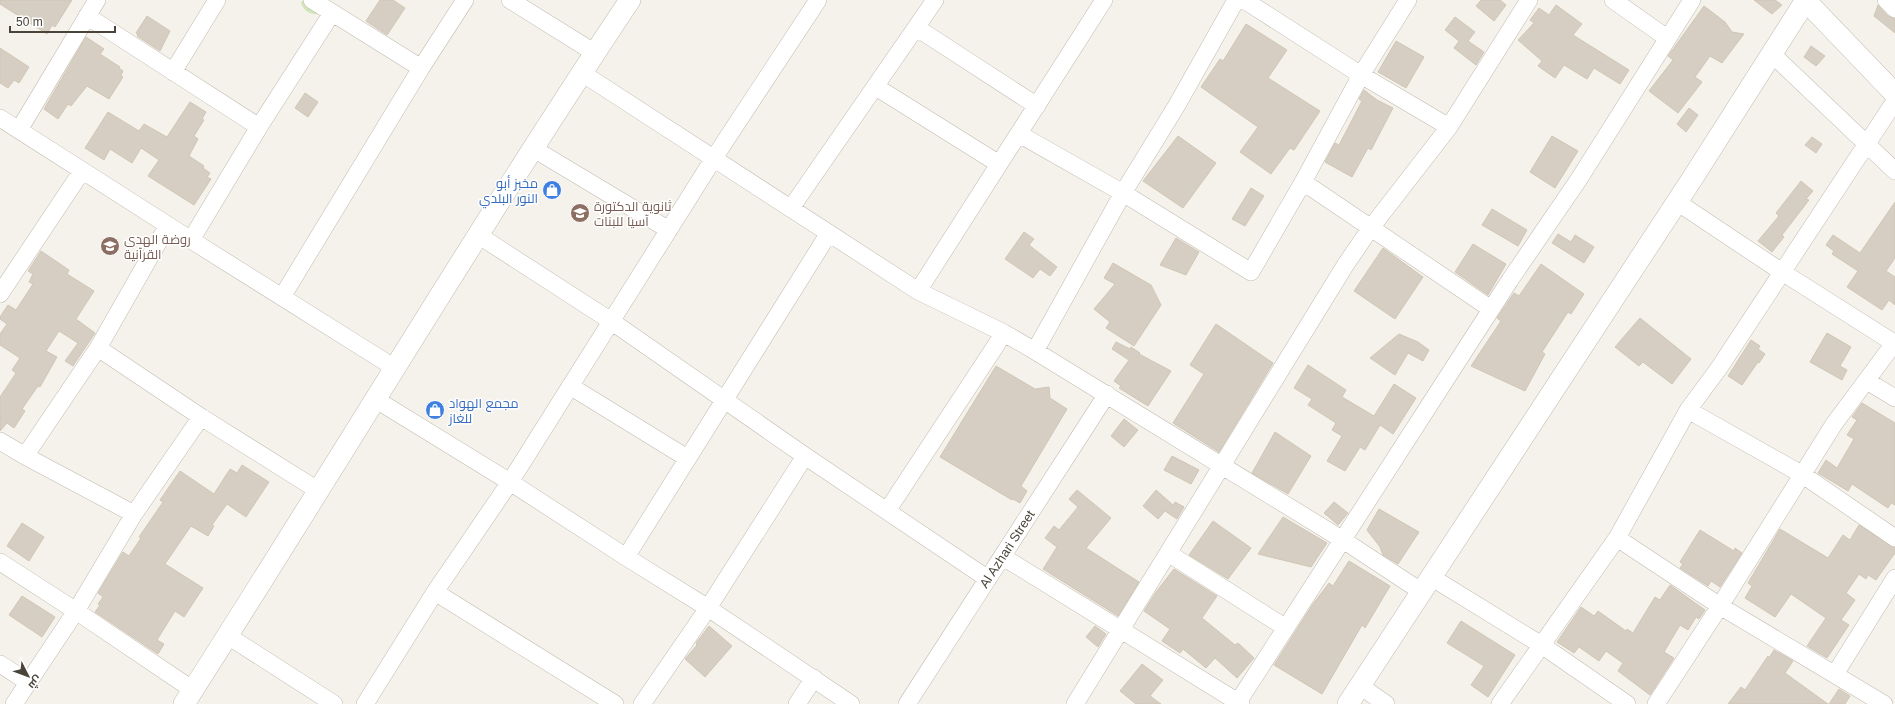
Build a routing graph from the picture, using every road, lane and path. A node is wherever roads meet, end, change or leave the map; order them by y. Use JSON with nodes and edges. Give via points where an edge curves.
{"nodes":[{"id":1,"x":97,"y":0,"type":"edge"},
{"id":2,"x":217,"y":0,"type":"edge"},
{"id":3,"x":312,"y":0,"type":"edge"},
{"id":4,"x":465,"y":0,"type":"edge"},
{"id":5,"x":510,"y":0,"type":"edge"},
{"id":6,"x":630,"y":0,"type":"edge"},
{"id":7,"x":818,"y":0,"type":"edge"},
{"id":8,"x":935,"y":0,"type":"edge"},
{"id":9,"x":1104,"y":0,"type":"edge"},
{"id":10,"x":1243,"y":0,"type":"edge"},
{"id":11,"x":1408,"y":0,"type":"edge"},
{"id":12,"x":1529,"y":0,"type":"edge"},
{"id":13,"x":1613,"y":0,"type":"edge"},
{"id":14,"x":1692,"y":0,"type":"edge"},
{"id":15,"x":1805,"y":0,"type":"edge"},
{"id":16,"x":1886,"y":0,"type":"edge"},
{"id":17,"x":1895,"y":9,"type":"edge"},
{"id":18,"x":332,"y":13,"type":"junction"},
{"id":19,"x":87,"y":16,"type":"junction"},
{"id":20,"x":917,"y":28,"type":"junction"},
{"id":21,"x":1667,"y":38,"type":"junction"},
{"id":22,"x":595,"y":53,"type":"junction"},
{"id":23,"x":1772,"y":54,"type":"junction"},
{"id":24,"x":421,"y":68,"type":"junction"},
{"id":25,"x":173,"y":72,"type":"junction"},
{"id":26,"x":582,"y":73,"type":"junction"},
{"id":27,"x":1361,"y":75,"type":"junction"},
{"id":28,"x":876,"y":87,"type":"junction"},
{"id":29,"x":1895,"y":94,"type":"edge"},
{"id":30,"x":1895,"y":101,"type":"edge"},
{"id":31,"x":1037,"y":106,"type":"junction"},
{"id":32,"x":0,"y":118,"type":"edge"},
{"id":33,"x":259,"y":127,"type":"junction"},
{"id":34,"x":1449,"y":127,"type":"junction"},
{"id":35,"x":19,"y":130,"type":"junction"},
{"id":36,"x":1019,"y":134,"type":"junction"},
{"id":37,"x":1867,"y":143,"type":"junction"},
{"id":38,"x":534,"y":149,"type":"junction"},
{"id":39,"x":714,"y":158,"type":"junction"},
{"id":40,"x":999,"y":164,"type":"junction"},
{"id":41,"x":82,"y":171,"type":"junction"},
{"id":42,"x":1895,"y":171,"type":"edge"},
{"id":43,"x":1303,"y":182,"type":"junction"},
{"id":44,"x":1124,"y":193,"type":"junction"},
{"id":45,"x":1677,"y":202,"type":"junction"},
{"id":46,"x":791,"y":208,"type":"junction"},
{"id":47,"x":168,"y":225,"type":"junction"},
{"id":48,"x":1370,"y":229,"type":"junction"},
{"id":49,"x":669,"y":230,"type":"junction"},
{"id":50,"x":829,"y":233,"type":"junction"},
{"id":51,"x":478,"y":236,"type":"junction"},
{"id":52,"x":191,"y":240,"type":"junction"},
{"id":53,"x":1782,"y":272,"type":"junction"},
{"id":54,"x":918,"y":291,"type":"junction"},
{"id":55,"x":0,"y":294,"type":"edge"},
{"id":56,"x":282,"y":297,"type":"junction"},
{"id":57,"x":1491,"y":309,"type":"junction"},
{"id":58,"x":611,"y":321,"type":"junction"},
{"id":59,"x":1004,"y":332,"type":"junction"},
{"id":60,"x":1895,"y":342,"type":"edge"},
{"id":61,"x":98,"y":348,"type":"junction"},
{"id":62,"x":1035,"y":351,"type":"junction"},
{"id":63,"x":395,"y":368,"type":"junction"},
{"id":64,"x":1867,"y":381,"type":"junction"},
{"id":65,"x":570,"y":386,"type":"junction"},
{"id":66,"x":1107,"y":394,"type":"junction"},
{"id":67,"x":724,"y":398,"type":"junction"},
{"id":68,"x":1895,"y":398,"type":"edge"},
{"id":69,"x":374,"y":399,"type":"junction"},
{"id":70,"x":1688,"y":410,"type":"junction"},
{"id":71,"x":201,"y":417,"type":"junction"},
{"id":72,"x":0,"y":441,"type":"edge"},
{"id":73,"x":25,"y":456,"type":"junction"},
{"id":74,"x":805,"y":456,"type":"junction"},
{"id":75,"x":687,"y":458,"type":"junction"},
{"id":76,"x":1222,"y":466,"type":"junction"},
{"id":77,"x":1803,"y":475,"type":"junction"},
{"id":78,"x":510,"y":482,"type":"junction"},
{"id":79,"x":319,"y":491,"type":"junction"},
{"id":80,"x":887,"y":511,"type":"junction"},
{"id":81,"x":134,"y":514,"type":"junction"},
{"id":82,"x":1617,"y":538,"type":"junction"},
{"id":83,"x":1895,"y":538,"type":"edge"},
{"id":84,"x":1343,"y":540,"type":"junction"},
{"id":85,"x":1168,"y":553,"type":"junction"},
{"id":86,"x":626,"y":557,"type":"junction"},
{"id":87,"x":1003,"y":557,"type":"junction"},
{"id":88,"x":0,"y":562,"type":"edge"},
{"id":89,"x":1895,"y":578,"type":"edge"},
{"id":90,"x":988,"y":579,"type":"junction"},
{"id":91,"x":1427,"y":584,"type":"junction"},
{"id":92,"x":435,"y":592,"type":"junction"},
{"id":93,"x":1720,"y":606,"type":"junction"},
{"id":94,"x":708,"y":608,"type":"junction"},
{"id":95,"x":76,"y":611,"type":"junction"},
{"id":96,"x":1286,"y":628,"type":"junction"},
{"id":97,"x":1121,"y":629,"type":"junction"},
{"id":98,"x":228,"y":636,"type":"junction"},
{"id":99,"x":1543,"y":646,"type":"junction"},
{"id":100,"x":0,"y":664,"type":"edge"},
{"id":101,"x":1835,"y":674,"type":"junction"},
{"id":102,"x":814,"y":678,"type":"junction"},
{"id":103,"x":28,"y":682,"type":"junction"},
{"id":104,"x":1360,"y":686,"type":"junction"},
{"id":105,"x":188,"y":697,"type":"edge"},
{"id":106,"x":1239,"y":703,"type":"edge"},
{"id":107,"x":14,"y":704,"type":"edge"},
{"id":108,"x":334,"y":704,"type":"edge"},
{"id":109,"x":365,"y":704,"type":"edge"},
{"id":110,"x":615,"y":704,"type":"edge"},
{"id":111,"x":642,"y":704,"type":"edge"},
{"id":112,"x":797,"y":704,"type":"edge"},
{"id":113,"x":851,"y":704,"type":"edge"},
{"id":114,"x":907,"y":704,"type":"edge"},
{"id":115,"x":1075,"y":704,"type":"edge"},
{"id":116,"x":1348,"y":704,"type":"edge"},
{"id":117,"x":1386,"y":704,"type":"edge"},
{"id":118,"x":1500,"y":704,"type":"edge"},
{"id":119,"x":1627,"y":704,"type":"edge"},
{"id":120,"x":1656,"y":704,"type":"edge"},
{"id":121,"x":1884,"y":704,"type":"edge"}],
"edges":[{"from":1,"to":19,"type":"street"},
{"from":2,"to":25,"type":"street"},
{"from":3,"to":18,"type":"street"},
{"from":4,"to":24,"type":"street"},
{"from":5,"to":22,"type":"street"},
{"from":6,"to":22,"type":"street"},
{"from":7,"to":39,"type":"street"},
{"from":8,"to":20,"type":"street"},
{"from":9,"to":31,"type":"street"},
{"from":10,"to":27,"type":"street"},
{"from":10,"to":44,"type":"street"},
{"from":11,"to":27,"type":"street"},
{"from":12,"to":34,"type":"street"},
{"from":13,"to":21,"type":"street"},
{"from":14,"to":21,"type":"street"},
{"from":15,"to":23,"type":"street"},
{"from":15,"to":29,"type":"street"},
{"from":16,"to":17,"type":"street"},
{"from":18,"to":24,"type":"street"},
{"from":18,"to":33,"type":"street"},
{"from":19,"to":25,"type":"street"},
{"from":19,"to":35,"type":"street"},
{"from":20,"to":28,"type":"street"},
{"from":20,"to":31,"type":"street"},
{"from":21,"to":57,"type":"street","via":[[1579,178]]},
{"from":22,"to":26,"type":"street"},
{"from":23,"to":37,"type":"street"},
{"from":23,"to":45,"type":"street"},
{"from":24,"to":56,"type":"street"},
{"from":25,"to":33,"type":"street"},
{"from":26,"to":38,"type":"street"},
{"from":26,"to":39,"type":"street"},
{"from":27,"to":34,"type":"street"},
{"from":27,"to":43,"type":"street"},
{"from":28,"to":40,"type":"street"},
{"from":28,"to":46,"type":"street"},
{"from":30,"to":37,"type":"street"},
{"from":31,"to":36,"type":"street"},
{"from":32,"to":35,"type":"street"},
{"from":33,"to":52,"type":"street"},
{"from":34,"to":48,"type":"street"},
{"from":35,"to":41,"type":"street"},
{"from":36,"to":40,"type":"street"},
{"from":36,"to":44,"type":"street"},
{"from":37,"to":42,"type":"street"},
{"from":37,"to":53,"type":"street"},
{"from":38,"to":49,"type":"street"},
{"from":38,"to":51,"type":"street"},
{"from":39,"to":46,"type":"street"},
{"from":39,"to":49,"type":"street"},
{"from":40,"to":54,"type":"street"},
{"from":41,"to":47,"type":"street"},
{"from":41,"to":55,"type":"street"},
{"from":43,"to":44,"type":"street","via":[[1251,272]]},
{"from":43,"to":48,"type":"street"},
{"from":44,"to":62,"type":"street"},
{"from":45,"to":53,"type":"street"},
{"from":45,"to":91,"type":"street"},
{"from":46,"to":50,"type":"street"},
{"from":47,"to":52,"type":"street"},
{"from":47,"to":61,"type":"street"},
{"from":48,"to":57,"type":"street"},
{"from":48,"to":76,"type":"street"},
{"from":49,"to":58,"type":"street"},
{"from":50,"to":54,"type":"street"},
{"from":50,"to":67,"type":"street"},
{"from":51,"to":58,"type":"street"},
{"from":51,"to":63,"type":"street"},
{"from":52,"to":56,"type":"street"},
{"from":53,"to":60,"type":"street"},
{"from":53,"to":70,"type":"street"},
{"from":54,"to":59,"type":"street"},
{"from":56,"to":63,"type":"street"},
{"from":57,"to":84,"type":"street"},
{"from":58,"to":65,"type":"street"},
{"from":58,"to":67,"type":"street"},
{"from":59,"to":62,"type":"street"},
{"from":59,"to":80,"type":"street"},
{"from":60,"to":64,"type":"street"},
{"from":61,"to":71,"type":"street"},
{"from":61,"to":73,"type":"street"},
{"from":62,"to":66,"type":"street"},
{"from":63,"to":69,"type":"street"},
{"from":64,"to":68,"type":"street"},
{"from":64,"to":77,"type":"street","via":[[1834,424]]},
{"from":65,"to":75,"type":"street"},
{"from":65,"to":78,"type":"street"},
{"from":66,"to":76,"type":"street"},
{"from":66,"to":87,"type":"street","name":"Al Azhari Street"},
{"from":67,"to":74,"type":"street"},
{"from":67,"to":75,"type":"street"},
{"from":69,"to":78,"type":"street"},
{"from":69,"to":79,"type":"street"},
{"from":70,"to":77,"type":"street"},
{"from":70,"to":82,"type":"street"},
{"from":71,"to":79,"type":"street"},
{"from":71,"to":81,"type":"street"},
{"from":72,"to":73,"type":"street"},
{"from":73,"to":81,"type":"street"},
{"from":74,"to":80,"type":"street"},
{"from":74,"to":94,"type":"street"},
{"from":75,"to":86,"type":"street"},
{"from":76,"to":84,"type":"street"},
{"from":76,"to":85,"type":"street"},
{"from":77,"to":83,"type":"street"},
{"from":77,"to":93,"type":"street"},
{"from":78,"to":86,"type":"street"},
{"from":78,"to":92,"type":"street"},
{"from":79,"to":98,"type":"street"},
{"from":80,"to":90,"type":"street"},
{"from":81,"to":95,"type":"street"},
{"from":82,"to":93,"type":"street"},
{"from":82,"to":99,"type":"street"},
{"from":84,"to":91,"type":"street"},
{"from":84,"to":96,"type":"street"},
{"from":85,"to":96,"type":"street"},
{"from":85,"to":97,"type":"street"},
{"from":86,"to":94,"type":"street"},
{"from":87,"to":90,"type":"street","name":"Al Azhari Street"},
{"from":87,"to":97,"type":"street"},
{"from":88,"to":95,"type":"street"},
{"from":89,"to":101,"type":"street"},
{"from":90,"to":114,"type":"street","name":"Al Azhari Street"},
{"from":91,"to":99,"type":"street"},
{"from":91,"to":104,"type":"street"},
{"from":92,"to":109,"type":"street"},
{"from":92,"to":110,"type":"street"},
{"from":93,"to":101,"type":"street"},
{"from":93,"to":120,"type":"street"},
{"from":94,"to":102,"type":"street"},
{"from":94,"to":111,"type":"street"},
{"from":95,"to":103,"type":"street"},
{"from":95,"to":105,"type":"street"},
{"from":96,"to":106,"type":"street"},
{"from":97,"to":106,"type":"street"},
{"from":97,"to":115,"type":"street"},
{"from":98,"to":105,"type":"street"},
{"from":98,"to":108,"type":"street"},
{"from":99,"to":118,"type":"street"},
{"from":99,"to":119,"type":"street"},
{"from":100,"to":103,"type":"street"},
{"from":101,"to":121,"type":"street"},
{"from":102,"to":112,"type":"street"},
{"from":102,"to":113,"type":"street"},
{"from":103,"to":107,"type":"street"},
{"from":104,"to":116,"type":"street"},
{"from":104,"to":117,"type":"street"}]}
